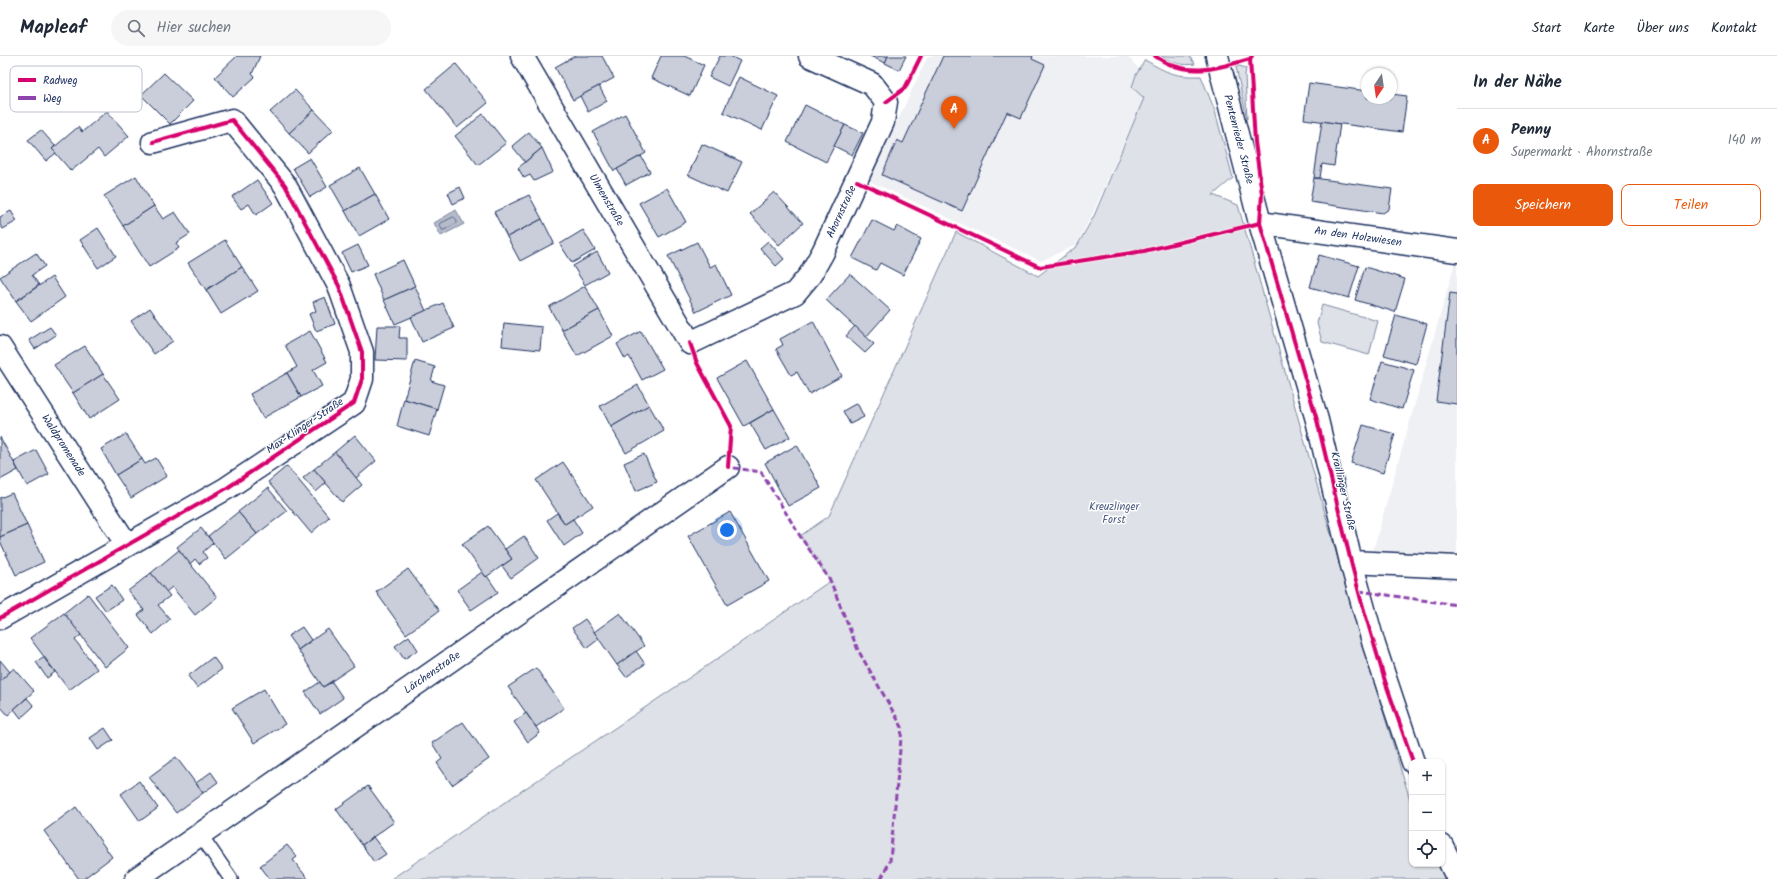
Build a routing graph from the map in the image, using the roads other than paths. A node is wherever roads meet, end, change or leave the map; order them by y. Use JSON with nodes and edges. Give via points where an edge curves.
{"nodes":[{"id":1,"x":522,"y":56,"type":"edge"},
{"id":2,"x":810,"y":56,"type":"edge"},
{"id":3,"x":1217,"y":56,"type":"edge"},
{"id":4,"x":153,"y":142,"type":"dead end"},
{"id":5,"x":1260,"y":223,"type":"junction"},
{"id":6,"x":1457,"y":251,"type":"edge"},
{"id":7,"x":690,"y":343,"type":"joint"},
{"id":8,"x":0,"y":347,"type":"edge"},
{"id":9,"x":728,"y":467,"type":"dead end"},
{"id":10,"x":127,"y":545,"type":"junction"},
{"id":11,"x":1351,"y":562,"type":"junction"},
{"id":12,"x":1457,"y":567,"type":"edge"},
{"id":13,"x":0,"y":618,"type":"edge"},
{"id":14,"x":1412,"y":759,"type":"edge"},
{"id":15,"x":200,"y":834,"type":"junction"},
{"id":16,"x":1445,"y":847,"type":"edge"},
{"id":17,"x":1457,"y":849,"type":"edge"},
{"id":18,"x":1445,"y":852,"type":"edge"},
{"id":19,"x":1457,"y":877,"type":"edge"},
{"id":20,"x":136,"y":879,"type":"edge"},
{"id":21,"x":231,"y":879,"type":"edge"}],
"edges":[{"from":1,"to":7,"type":"street","name":"Ulmenstraße"},
{"from":2,"to":7,"type":"street","name":"Ahornstraße","via":[[872,84],[886,102],[883,122],[823,252],[810,275],[795,293]]},
{"from":3,"to":5,"type":"street","name":"Pentenrieder Straße"},
{"from":4,"to":10,"type":"street","name":"Max-Klinger-Straße","via":[[232,120],[285,185],[339,286],[362,352],[362,379],[354,403],[227,488]]},
{"from":5,"to":6,"type":"street","name":"An den Holzwiesen"},
{"from":5,"to":11,"type":"street","name":"Kraillinger Straße","via":[[1317,420]]},
{"from":8,"to":10,"type":"street","name":"Waldpromenade"},
{"from":9,"to":15,"type":"street","name":"Lärchenstraße"},
{"from":10,"to":13,"type":"street","name":"Max-Klinger-Straße"},
{"from":11,"to":12,"type":"street"},
{"from":11,"to":14,"type":"street","name":"Kraillinger Straße","via":[[1374,645]]},
{"from":15,"to":20,"type":"street","name":"Lärchenstraße"},
{"from":15,"to":21,"type":"lane"},
{"from":16,"to":17,"type":"lane"},
{"from":18,"to":19,"type":"street"}]}
